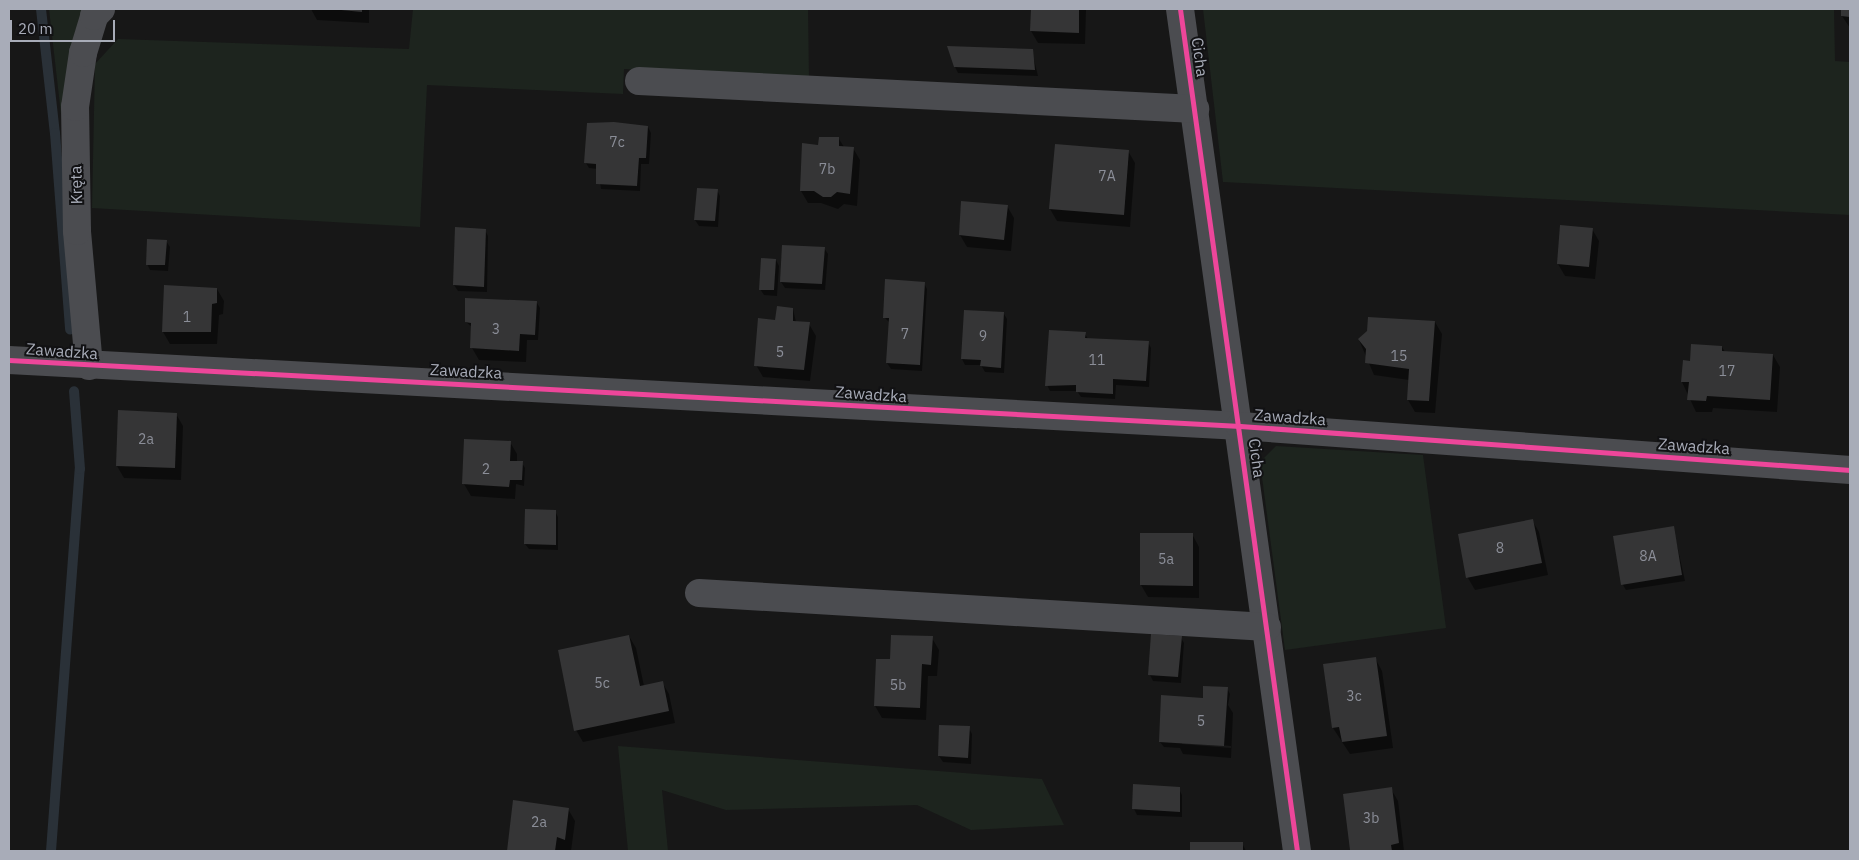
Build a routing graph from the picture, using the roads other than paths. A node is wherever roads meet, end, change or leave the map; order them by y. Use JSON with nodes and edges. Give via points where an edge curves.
{"nodes":[{"id":1,"x":101,"y":9,"type":"edge"},
{"id":2,"x":1180,"y":9,"type":"edge"},
{"id":3,"x":639,"y":81,"type":"dead end"},
{"id":4,"x":1195,"y":109,"type":"junction"},
{"id":5,"x":9,"y":360,"type":"edge"},
{"id":6,"x":89,"y":366,"type":"junction"},
{"id":7,"x":1240,"y":426,"type":"junction"},
{"id":8,"x":1850,"y":470,"type":"edge"},
{"id":9,"x":699,"y":593,"type":"dead end"},
{"id":10,"x":1266,"y":627,"type":"junction"},
{"id":11,"x":1297,"y":851,"type":"edge"}],
"edges":[{"from":1,"to":6,"type":"street","name":"Kręta","via":[[94,16],[83,53],[75,107],[77,231]]},
{"from":2,"to":4,"type":"street","name":"Cicha"},
{"from":3,"to":4,"type":"street"},
{"from":4,"to":7,"type":"street","name":"Cicha"},
{"from":5,"to":6,"type":"street","name":"Zawadzka"},
{"from":6,"to":7,"type":"street","name":"Zawadzka"},
{"from":7,"to":8,"type":"street","name":"Zawadzka"},
{"from":7,"to":10,"type":"street","name":"Cicha"},
{"from":9,"to":10,"type":"street"},
{"from":10,"to":11,"type":"street","name":"Cicha"}]}
